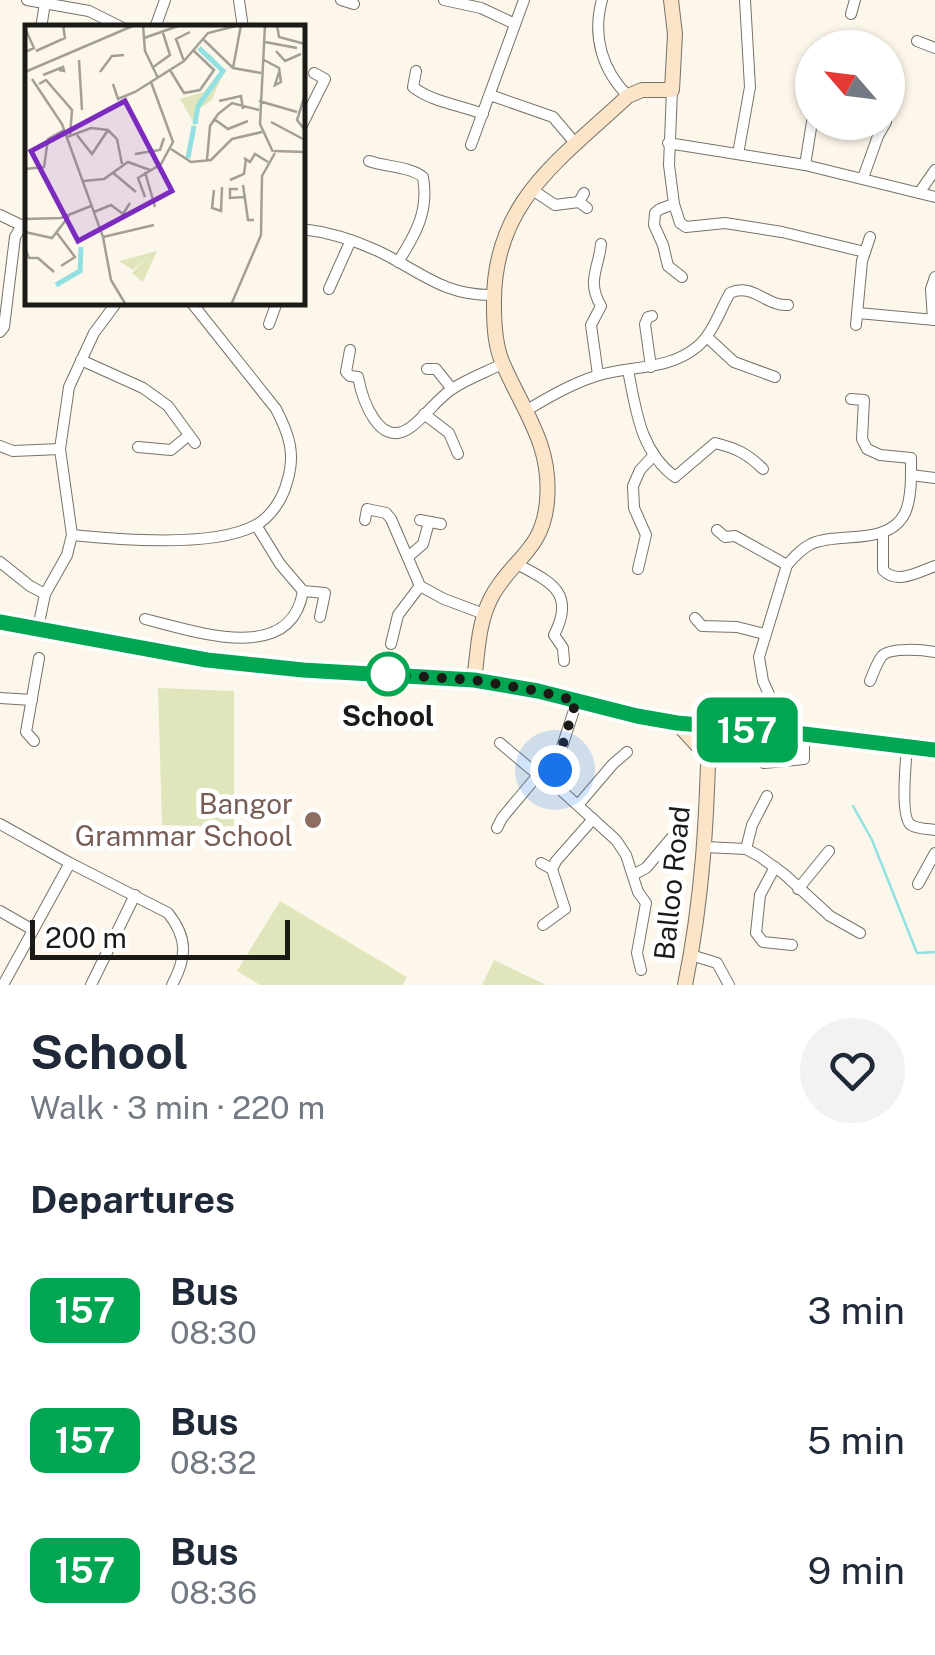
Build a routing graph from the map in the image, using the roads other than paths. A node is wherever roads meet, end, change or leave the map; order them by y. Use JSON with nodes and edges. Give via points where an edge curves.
{"nodes":[{"id":1,"x":165,"y":0,"type":"edge"},
{"id":2,"x":239,"y":0,"type":"edge"},
{"id":3,"x":340,"y":0,"type":"edge"},
{"id":4,"x":444,"y":0,"type":"edge"},
{"id":5,"x":524,"y":0,"type":"edge"},
{"id":6,"x":602,"y":0,"type":"edge"},
{"id":7,"x":671,"y":0,"type":"edge"},
{"id":8,"x":745,"y":0,"type":"edge"},
{"id":9,"x":855,"y":0,"type":"edge"},
{"id":10,"x":35,"y":1,"type":"edge"},
{"id":11,"x":354,"y":4,"type":"dead end"},
{"id":12,"x":91,"y":6,"type":"edge"},
{"id":13,"x":851,"y":14,"type":"dead end"},
{"id":14,"x":108,"y":24,"type":"edge"},
{"id":15,"x":515,"y":24,"type":"junction"},
{"id":16,"x":156,"y":25,"type":"edge"},
{"id":17,"x":243,"y":25,"type":"edge"},
{"id":18,"x":932,"y":32,"type":"dead end"},
{"id":19,"x":926,"y":45,"type":"edge"},
{"id":20,"x":416,"y":71,"type":"dead end"},
{"id":21,"x":314,"y":73,"type":"dead end"},
{"id":22,"x":672,"y":90,"type":"junction"},
{"id":23,"x":490,"y":96,"type":"junction"},
{"id":24,"x":628,"y":96,"type":"junction"},
{"id":25,"x":483,"y":114,"type":"junction"},
{"id":26,"x":305,"y":119,"type":"edge"},
{"id":27,"x":809,"y":140,"type":"edge"},
{"id":28,"x":876,"y":140,"type":"edge"},
{"id":29,"x":668,"y":143,"type":"junction"},
{"id":30,"x":576,"y":144,"type":"junction"},
{"id":31,"x":471,"y":145,"type":"dead end"},
{"id":32,"x":738,"y":154,"type":"junction"},
{"id":33,"x":369,"y":162,"type":"dead end"},
{"id":34,"x":805,"y":165,"type":"junction"},
{"id":35,"x":935,"y":170,"type":"edge"},
{"id":36,"x":862,"y":178,"type":"junction"},
{"id":37,"x":531,"y":189,"type":"junction"},
{"id":38,"x":920,"y":193,"type":"junction"},
{"id":39,"x":935,"y":197,"type":"edge"},
{"id":40,"x":583,"y":201,"type":"dead end"},
{"id":41,"x":674,"y":204,"type":"junction"},
{"id":42,"x":0,"y":215,"type":"edge"},
{"id":43,"x":25,"y":226,"type":"edge"},
{"id":44,"x":305,"y":230,"type":"edge"},
{"id":45,"x":870,"y":237,"type":"dead end"},
{"id":46,"x":351,"y":240,"type":"junction"},
{"id":47,"x":601,"y":244,"type":"dead end"},
{"id":48,"x":865,"y":252,"type":"junction"},
{"id":49,"x":398,"y":262,"type":"junction"},
{"id":50,"x":682,"y":277,"type":"dead end"},
{"id":51,"x":935,"y":277,"type":"edge"},
{"id":52,"x":329,"y":289,"type":"dead end"},
{"id":53,"x":494,"y":295,"type":"junction"},
{"id":54,"x":788,"y":304,"type":"dead end"},
{"id":55,"x":114,"y":305,"type":"edge"},
{"id":56,"x":194,"y":305,"type":"edge"},
{"id":57,"x":276,"y":305,"type":"edge"},
{"id":58,"x":708,"y":306,"type":"dead end"},
{"id":59,"x":719,"y":312,"type":"junction"},
{"id":60,"x":652,"y":316,"type":"dead end"},
{"id":61,"x":934,"y":320,"type":"edge"},
{"id":62,"x":274,"y":321,"type":"dead end"},
{"id":63,"x":0,"y":332,"type":"edge"},
{"id":64,"x":707,"y":337,"type":"junction"},
{"id":65,"x":350,"y":350,"type":"dead end"},
{"id":66,"x":80,"y":360,"type":"junction"},
{"id":67,"x":502,"y":364,"type":"junction"},
{"id":68,"x":651,"y":366,"type":"junction"},
{"id":69,"x":427,"y":369,"type":"dead end"},
{"id":70,"x":628,"y":370,"type":"junction"},
{"id":71,"x":598,"y":375,"type":"junction"},
{"id":72,"x":775,"y":377,"type":"dead end"},
{"id":73,"x":452,"y":389,"type":"junction"},
{"id":74,"x":851,"y":399,"type":"dead end"},
{"id":75,"x":526,"y":410,"type":"junction"},
{"id":76,"x":424,"y":414,"type":"junction"},
{"id":77,"x":0,"y":446,"type":"edge"},
{"id":78,"x":138,"y":447,"type":"dead end"},
{"id":79,"x":60,"y":449,"type":"junction"},
{"id":80,"x":458,"y":454,"type":"dead end"},
{"id":81,"x":653,"y":456,"type":"junction"},
{"id":82,"x":763,"y":470,"type":"dead end"},
{"id":83,"x":910,"y":475,"type":"junction"},
{"id":84,"x":935,"y":478,"type":"edge"},
{"id":85,"x":364,"y":520,"type":"dead end"},
{"id":86,"x":430,"y":522,"type":"dead end"},
{"id":87,"x":256,"y":525,"type":"junction"},
{"id":88,"x":717,"y":530,"type":"dead end"},
{"id":89,"x":883,"y":532,"type":"junction"},
{"id":90,"x":72,"y":536,"type":"junction"},
{"id":91,"x":932,"y":553,"type":"dead end"},
{"id":92,"x":408,"y":557,"type":"junction"},
{"id":93,"x":0,"y":562,"type":"edge"},
{"id":94,"x":517,"y":564,"type":"junction"},
{"id":95,"x":787,"y":565,"type":"junction"},
{"id":96,"x":935,"y":566,"type":"edge"},
{"id":97,"x":638,"y":569,"type":"dead end"},
{"id":98,"x":420,"y":586,"type":"junction"},
{"id":99,"x":303,"y":591,"type":"junction"},
{"id":100,"x":45,"y":594,"type":"junction"},
{"id":101,"x":484,"y":614,"type":"junction"},
{"id":102,"x":320,"y":617,"type":"dead end"},
{"id":103,"x":695,"y":618,"type":"dead end"},
{"id":104,"x":145,"y":619,"type":"dead end"},
{"id":105,"x":0,"y":622,"type":"edge"},
{"id":106,"x":38,"y":628,"type":"junction"},
{"id":107,"x":764,"y":634,"type":"junction"},
{"id":108,"x":391,"y":644,"type":"dead end"},
{"id":109,"x":935,"y":652,"type":"edge"},
{"id":110,"x":39,"y":658,"type":"dead end"},
{"id":111,"x":564,"y":661,"type":"dead end"},
{"id":112,"x":474,"y":680,"type":"junction"},
{"id":113,"x":870,"y":680,"type":"dead end"},
{"id":114,"x":0,"y":698,"type":"edge"},
{"id":115,"x":32,"y":700,"type":"junction"},
{"id":116,"x":718,"y":700,"type":"dead end"},
{"id":117,"x":576,"y":701,"type":"junction"},
{"id":118,"x":772,"y":701,"type":"junction"},
{"id":119,"x":677,"y":723,"type":"junction"},
{"id":120,"x":709,"y":727,"type":"junction"},
{"id":121,"x":747,"y":730,"type":"junction"},
{"id":122,"x":770,"y":732,"type":"junction"},
{"id":123,"x":804,"y":734,"type":"junction"},
{"id":124,"x":34,"y":740,"type":"dead end"},
{"id":125,"x":500,"y":743,"type":"dead end"},
{"id":126,"x":907,"y":746,"type":"junction"},
{"id":127,"x":935,"y":750,"type":"edge"},
{"id":128,"x":627,"y":752,"type":"dead end"},
{"id":129,"x":708,"y":758,"type":"junction"},
{"id":130,"x":764,"y":763,"type":"dead end"},
{"id":131,"x":538,"y":776,"type":"junction"},
{"id":132,"x":556,"y":776,"type":"junction"},
{"id":133,"x":768,"y":796,"type":"dead end"},
{"id":134,"x":578,"y":805,"type":"junction"},
{"id":135,"x":593,"y":819,"type":"junction"},
{"id":136,"x":0,"y":824,"type":"edge"},
{"id":137,"x":497,"y":828,"type":"dead end"},
{"id":138,"x":679,"y":830,"type":"dead end"},
{"id":139,"x":935,"y":830,"type":"edge"},
{"id":140,"x":705,"y":847,"type":"junction"},
{"id":141,"x":746,"y":848,"type":"junction"},
{"id":142,"x":829,"y":851,"type":"dead end"},
{"id":143,"x":935,"y":853,"type":"edge"},
{"id":144,"x":70,"y":863,"type":"junction"},
{"id":145,"x":776,"y":867,"type":"junction"},
{"id":146,"x":633,"y":876,"type":"junction"},
{"id":147,"x":918,"y":884,"type":"dead end"},
{"id":148,"x":798,"y":889,"type":"junction"},
{"id":149,"x":135,"y":896,"type":"junction"},
{"id":150,"x":646,"y":903,"type":"junction"},
{"id":151,"x":658,"y":908,"type":"dead end"},
{"id":152,"x":0,"y":911,"type":"edge"},
{"id":153,"x":543,"y":925,"type":"dead end"},
{"id":154,"x":33,"y":930,"type":"junction"},
{"id":155,"x":860,"y":933,"type":"dead end"},
{"id":156,"x":792,"y":945,"type":"dead end"},
{"id":157,"x":691,"y":955,"type":"junction"},
{"id":158,"x":641,"y":970,"type":"dead end"},
{"id":159,"x":2,"y":985,"type":"edge"},
{"id":160,"x":92,"y":985,"type":"edge"},
{"id":161,"x":172,"y":985,"type":"edge"},
{"id":162,"x":685,"y":985,"type":"edge"},
{"id":163,"x":728,"y":985,"type":"edge"}],
"edges":[{"from":1,"to":16,"type":"street"},
{"from":2,"to":17,"type":"street"},
{"from":3,"to":11,"type":"street"},
{"from":4,"to":15,"type":"street"},
{"from":5,"to":15,"type":"street"},
{"from":6,"to":24,"type":"street","via":[[597,32],[608,72]]},
{"from":7,"to":22,"type":"street"},
{"from":8,"to":32,"type":"street","via":[[750,87]]},
{"from":9,"to":13,"type":"street"},
{"from":10,"to":12,"type":"street"},
{"from":12,"to":14,"type":"street"},
{"from":15,"to":23,"type":"street"},
{"from":18,"to":19,"type":"street"},
{"from":20,"to":25,"type":"street","via":[[413,87],[419,92]]},
{"from":21,"to":26,"type":"street","via":[[325,79]]},
{"from":22,"to":24,"type":"street"},
{"from":22,"to":29,"type":"street"},
{"from":23,"to":25,"type":"street"},
{"from":23,"to":30,"type":"street","via":[[553,117]]},
{"from":24,"to":30,"type":"street"},
{"from":25,"to":31,"type":"street"},
{"from":27,"to":34,"type":"street"},
{"from":28,"to":36,"type":"street"},
{"from":29,"to":32,"type":"street"},
{"from":29,"to":41,"type":"street"},
{"from":30,"to":37,"type":"street"},
{"from":32,"to":34,"type":"street"},
{"from":33,"to":49,"type":"street","via":[[423,177],[424,214]]},
{"from":34,"to":36,"type":"street"},
{"from":35,"to":38,"type":"street"},
{"from":36,"to":38,"type":"street"},
{"from":37,"to":40,"type":"street","via":[[555,205]]},
{"from":37,"to":53,"type":"street","via":[[506,234]]},
{"from":38,"to":39,"type":"street"},
{"from":41,"to":48,"type":"street","via":[[686,227],[725,223]]},
{"from":41,"to":50,"type":"street","via":[[653,219],[668,266]]},
{"from":42,"to":43,"type":"street"},
{"from":43,"to":63,"type":"street","via":[[15,237]]},
{"from":44,"to":46,"type":"street"},
{"from":45,"to":48,"type":"street"},
{"from":46,"to":49,"type":"street"},
{"from":46,"to":52,"type":"street"},
{"from":47,"to":71,"type":"street","via":[[593,293],[600,306],[591,325]]},
{"from":48,"to":61,"type":"street","via":[[857,319]]},
{"from":49,"to":53,"type":"street","via":[[445,288]]},
{"from":51,"to":61,"type":"street"},
{"from":53,"to":67,"type":"street"},
{"from":54,"to":59,"type":"street","via":[[741,288]]},
{"from":55,"to":66,"type":"street"},
{"from":56,"to":87,"type":"street","via":[[276,408],[292,448],[284,492]]},
{"from":57,"to":62,"type":"street"},
{"from":58,"to":59,"type":"street"},
{"from":59,"to":64,"type":"street"},
{"from":60,"to":68,"type":"street","via":[[645,324]]},
{"from":64,"to":68,"type":"street","via":[[678,359]]},
{"from":64,"to":72,"type":"street","via":[[734,362]]},
{"from":65,"to":76,"type":"street","via":[[346,372],[358,377],[362,398],[381,427],[402,432]]},
{"from":66,"to":78,"type":"street","via":[[143,388],[168,406],[192,439],[172,450],[152,442]]},
{"from":66,"to":79,"type":"street"},
{"from":67,"to":73,"type":"street"},
{"from":67,"to":75,"type":"street"},
{"from":68,"to":70,"type":"street"},
{"from":69,"to":73,"type":"street","via":[[436,369]]},
{"from":70,"to":71,"type":"street"},
{"from":70,"to":81,"type":"street"},
{"from":71,"to":75,"type":"street"},
{"from":73,"to":76,"type":"street"},
{"from":74,"to":83,"type":"street","via":[[864,400],[867,449],[911,458]]},
{"from":75,"to":94,"type":"street","via":[[546,461],[547,506],[540,534]]},
{"from":76,"to":80,"type":"street","via":[[449,433]]},
{"from":77,"to":79,"type":"street"},
{"from":79,"to":90,"type":"street"},
{"from":81,"to":82,"type":"street","via":[[675,477],[715,443],[736,448]]},
{"from":81,"to":97,"type":"street","via":[[633,486],[646,535]]},
{"from":83,"to":84,"type":"street"},
{"from":83,"to":89,"type":"street","via":[[905,512]]},
{"from":85,"to":92,"type":"street","via":[[367,509],[386,514]]},
{"from":86,"to":92,"type":"street","via":[[423,544]]},
{"from":87,"to":90,"type":"street","via":[[176,540]]},
{"from":87,"to":99,"type":"street"},
{"from":88,"to":95,"type":"street"},
{"from":89,"to":95,"type":"street","via":[[812,544]]},
{"from":89,"to":96,"type":"street","via":[[888,576]]},
{"from":90,"to":100,"type":"street"},
{"from":91,"to":96,"type":"street"},
{"from":92,"to":98,"type":"street"},
{"from":93,"to":100,"type":"street"},
{"from":94,"to":101,"type":"street"},
{"from":94,"to":111,"type":"street","via":[[556,587],[563,619],[554,636]]},
{"from":95,"to":107,"type":"street"},
{"from":98,"to":101,"type":"street"},
{"from":98,"to":108,"type":"street","via":[[398,615]]},
{"from":99,"to":102,"type":"street","via":[[325,593]]},
{"from":99,"to":104,"type":"street","via":[[284,629],[266,636],[204,633]]},
{"from":100,"to":106,"type":"street"},
{"from":101,"to":112,"type":"street"},
{"from":103,"to":107,"type":"street","via":[[702,626]]},
{"from":105,"to":106,"type":"street"},
{"from":106,"to":112,"type":"street","via":[[207,660]]},
{"from":107,"to":118,"type":"street","via":[[760,669]]},
{"from":109,"to":113,"type":"street","via":[[892,651]]},
{"from":110,"to":115,"type":"street"},
{"from":112,"to":117,"type":"street"},
{"from":114,"to":115,"type":"street"},
{"from":115,"to":124,"type":"street","via":[[26,732]]},
{"from":116,"to":118,"type":"street","via":[[746,710]]},
{"from":117,"to":119,"type":"street"},
{"from":117,"to":132,"type":"street"},
{"from":118,"to":122,"type":"street"},
{"from":119,"to":120,"type":"street"},
{"from":119,"to":129,"type":"street"},
{"from":120,"to":121,"type":"street"},
{"from":120,"to":129,"type":"street","name":"Balloo Road"},
{"from":121,"to":122,"type":"street"},
{"from":121,"to":129,"type":"street"},
{"from":122,"to":123,"type":"street"},
{"from":123,"to":126,"type":"street"},
{"from":123,"to":130,"type":"street","via":[[804,759]]},
{"from":125,"to":131,"type":"street"},
{"from":126,"to":127,"type":"street"},
{"from":126,"to":139,"type":"street","via":[[907,820]]},
{"from":128,"to":134,"type":"street"},
{"from":129,"to":140,"type":"street","name":"Balloo Road"},
{"from":131,"to":132,"type":"street"},
{"from":131,"to":137,"type":"street"},
{"from":132,"to":134,"type":"street"},
{"from":133,"to":141,"type":"street"},
{"from":134,"to":135,"type":"street"},
{"from":135,"to":146,"type":"street","via":[[616,840]]},
{"from":135,"to":153,"type":"street","via":[[547,866],[565,909]]},
{"from":136,"to":144,"type":"street"},
{"from":138,"to":146,"type":"street"},
{"from":140,"to":141,"type":"street"},
{"from":140,"to":157,"type":"street","name":"Balloo Road"},
{"from":141,"to":145,"type":"street"},
{"from":142,"to":148,"type":"street"},
{"from":143,"to":147,"type":"street"},
{"from":144,"to":149,"type":"street"},
{"from":144,"to":154,"type":"street"},
{"from":145,"to":148,"type":"street"},
{"from":145,"to":156,"type":"street","via":[[760,895],[756,933],[763,942]]},
{"from":146,"to":150,"type":"street"},
{"from":148,"to":155,"type":"street"},
{"from":149,"to":160,"type":"street"},
{"from":149,"to":161,"type":"street","via":[[168,912],[178,926],[182,966]]},
{"from":150,"to":151,"type":"street"},
{"from":150,"to":158,"type":"street","via":[[637,952]]},
{"from":152,"to":154,"type":"street"},
{"from":154,"to":159,"type":"street"},
{"from":157,"to":162,"type":"street","name":"Balloo Road"},
{"from":157,"to":163,"type":"street","via":[[717,963]]}]}
